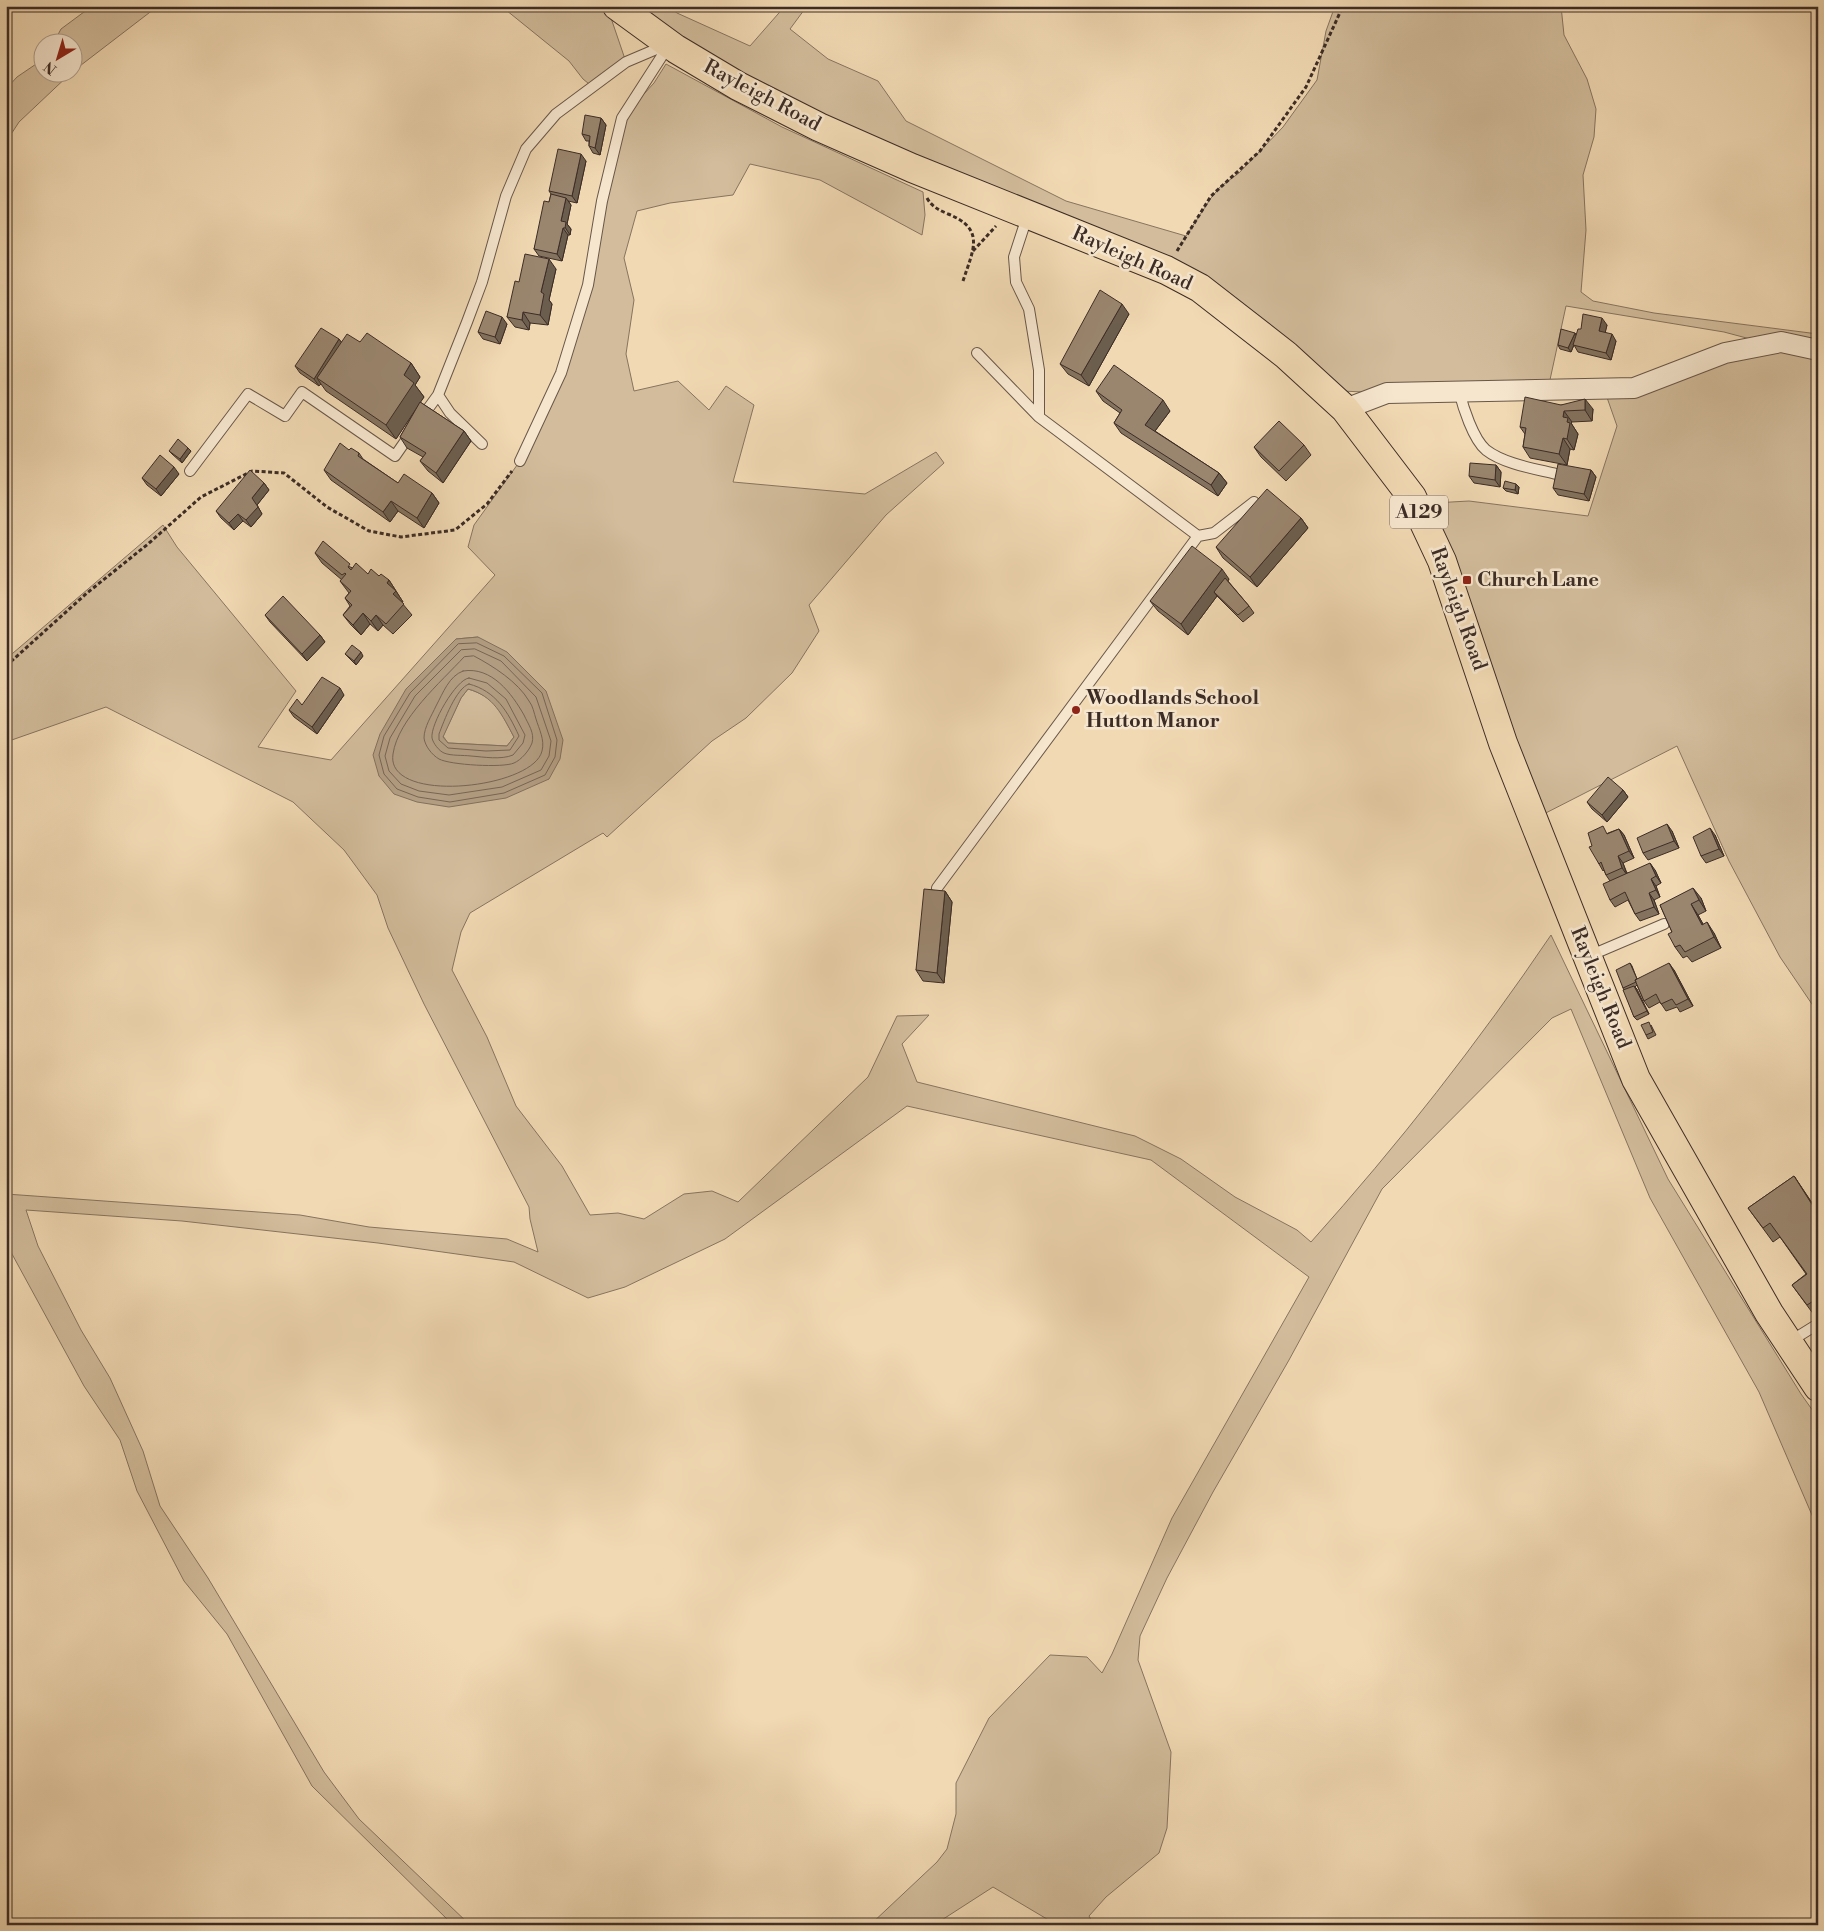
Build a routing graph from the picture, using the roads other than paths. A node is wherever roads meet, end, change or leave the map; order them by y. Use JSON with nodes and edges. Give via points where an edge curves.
{"nodes":[{"id":1,"x":617,"y":6,"type":"edge"},
{"id":2,"x":669,"y":44,"type":"junction"},
{"id":3,"x":1028,"y":213,"type":"junction"},
{"id":4,"x":1818,"y":350,"type":"edge"},
{"id":5,"x":977,"y":353,"type":"dead end"},
{"id":6,"x":1459,"y":390,"type":"junction"},
{"id":7,"x":438,"y":395,"type":"junction"},
{"id":8,"x":1344,"y":409,"type":"junction"},
{"id":9,"x":1039,"y":417,"type":"junction"},
{"id":10,"x":482,"y":444,"type":"dead end"},
{"id":11,"x":520,"y":460,"type":"road end"},
{"id":12,"x":190,"y":472,"type":"dead end"},
{"id":13,"x":1556,"y":474,"type":"edge"},
{"id":14,"x":1254,"y":502,"type":"edge"},
{"id":15,"x":1198,"y":536,"type":"junction"},
{"id":16,"x":937,"y":888,"type":"edge"},
{"id":17,"x":1664,"y":924,"type":"edge"},
{"id":18,"x":1588,"y":957,"type":"junction"},
{"id":19,"x":1818,"y":1324,"type":"edge"},
{"id":20,"x":1788,"y":1342,"type":"junction"},
{"id":21,"x":1818,"y":1388,"type":"edge"}],
"edges":[{"from":1,"to":2,"type":"main road","name":"Rayleigh Road","number":"A129"},
{"from":2,"to":3,"type":"main road","name":"Rayleigh Road","number":"A129","via":[[738,86],[819,127],[907,166]]},
{"from":2,"to":7,"type":"lane","via":[[626,62],[556,114],[526,149],[506,196],[482,282]]},
{"from":2,"to":11,"type":"lane","via":[[622,118],[602,201],[588,285],[561,373]]},
{"from":3,"to":8,"type":"main road","name":"Rayleigh Road","number":"A129","via":[[1166,270],[1200,288],[1278,348]]},
{"from":3,"to":9,"type":"lane","via":[[1014,257],[1016,282],[1029,309],[1039,370]]},
{"from":4,"to":6,"type":"street","via":[[1781,342],[1725,353],[1634,388]]},
{"from":5,"to":9,"type":"lane"},
{"from":6,"to":8,"type":"street","via":[[1387,393]]},
{"from":6,"to":13,"type":"lane","via":[[1466,417],[1486,450],[1516,464]]},
{"from":7,"to":10,"type":"lane","via":[[450,413]]},
{"from":7,"to":12,"type":"lane","via":[[395,456],[302,392],[285,416],[248,394]]},
{"from":8,"to":18,"type":"main road","name":"Rayleigh Road","number":"A129","via":[[1412,497],[1442,562],[1503,743]]},
{"from":9,"to":15,"type":"lane"},
{"from":14,"to":15,"type":"lane","via":[[1214,533]]},
{"from":15,"to":16,"type":"lane"},
{"from":17,"to":18,"type":"lane"},
{"from":18,"to":20,"type":"main road","name":"Rayleigh Road","number":"A129","via":[[1636,1079],[1768,1313]]},
{"from":19,"to":20,"type":"lane"},
{"from":20,"to":21,"type":"main road","name":"Rayleigh Road","number":"A129"}]}
